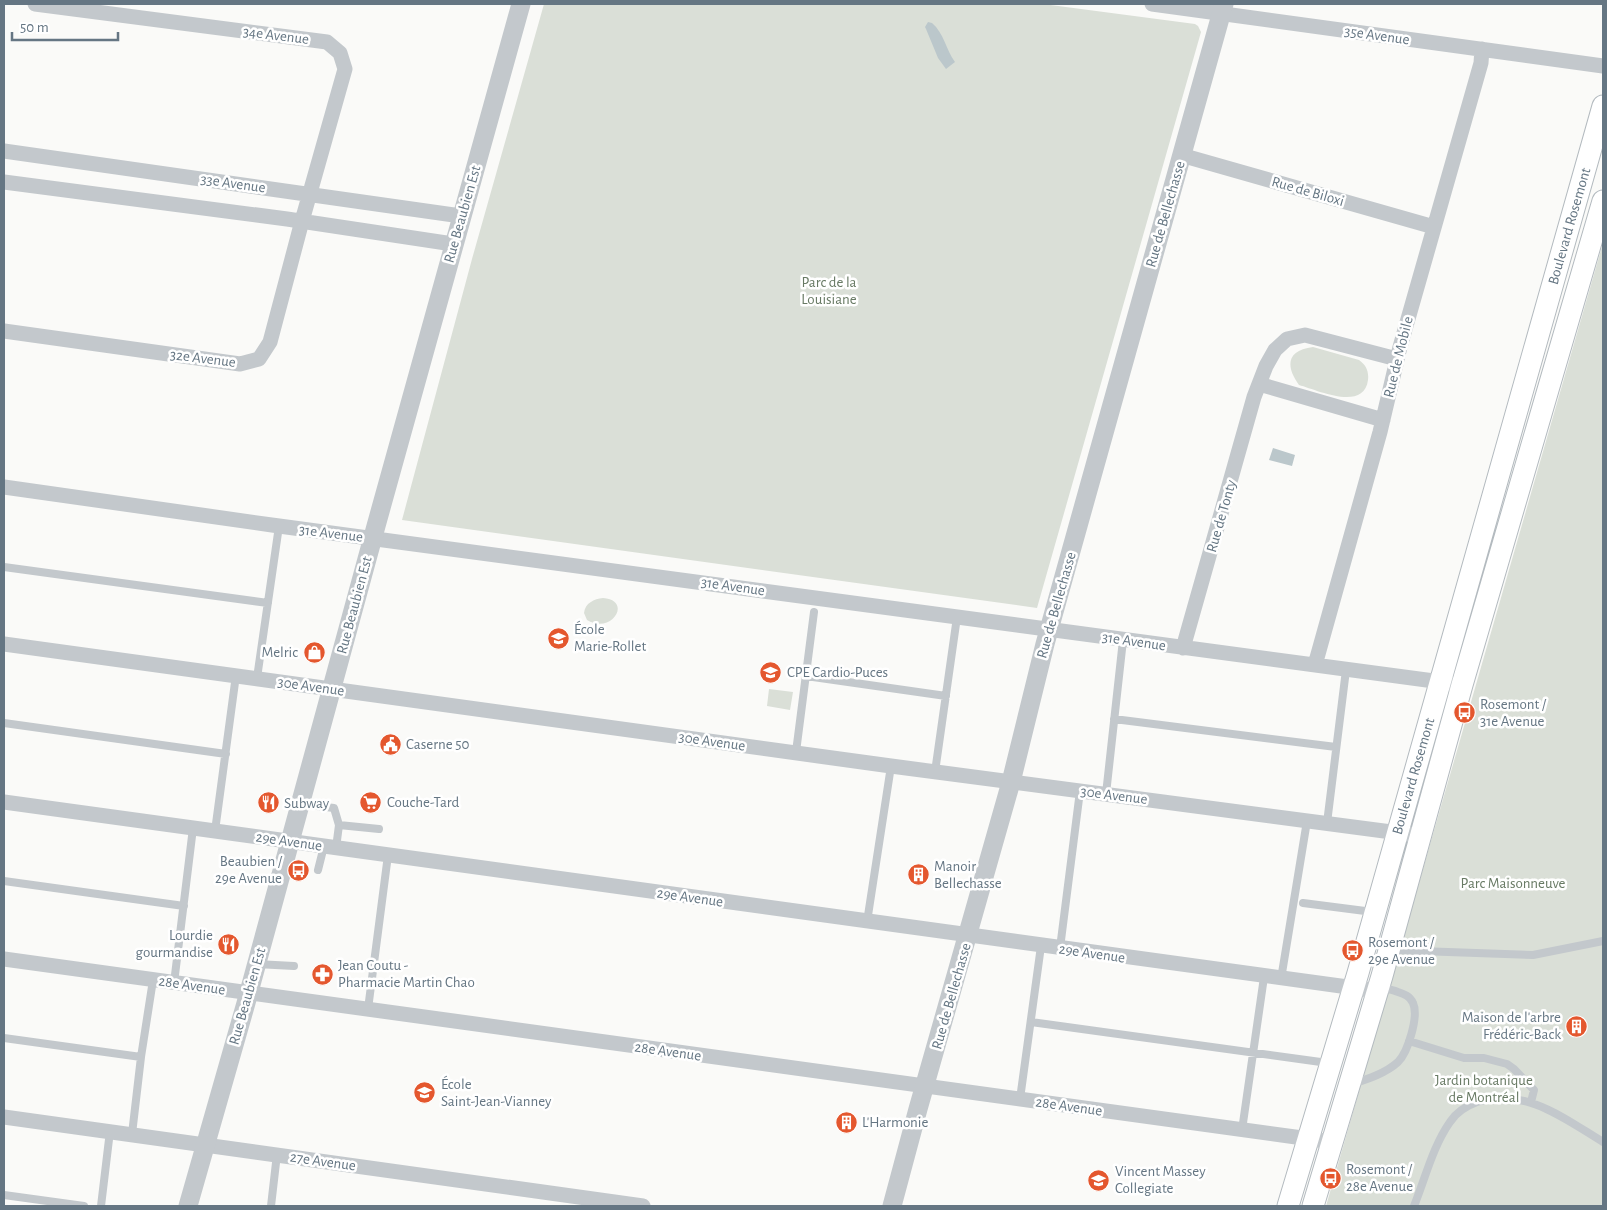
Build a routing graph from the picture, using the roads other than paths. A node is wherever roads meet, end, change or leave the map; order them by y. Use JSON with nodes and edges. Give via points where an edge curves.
{"nodes":[{"id":1,"x":35,"y":4,"type":"edge"},
{"id":2,"x":521,"y":4,"type":"edge"},
{"id":3,"x":1152,"y":4,"type":"edge"},
{"id":4,"x":1222,"y":9,"type":"edge"},
{"id":5,"x":1482,"y":49,"type":"junction"},
{"id":6,"x":1603,"y":66,"type":"edge"},
{"id":7,"x":1603,"y":106,"type":"edge"},
{"id":8,"x":4,"y":151,"type":"edge"},
{"id":9,"x":1181,"y":155,"type":"junction"},
{"id":10,"x":4,"y":182,"type":"edge"},
{"id":11,"x":310,"y":194,"type":"junction"},
{"id":12,"x":1603,"y":201,"type":"edge"},
{"id":13,"x":461,"y":216,"type":"junction"},
{"id":14,"x":302,"y":222,"type":"junction"},
{"id":15,"x":1434,"y":227,"type":"junction"},
{"id":16,"x":453,"y":244,"type":"junction"},
{"id":17,"x":4,"y":331,"type":"edge"},
{"id":18,"x":1535,"y":346,"type":"junction"},
{"id":19,"x":1559,"y":351,"type":"junction"},
{"id":20,"x":1397,"y":359,"type":"junction"},
{"id":21,"x":1259,"y":384,"type":"junction"},
{"id":22,"x":1382,"y":420,"type":"junction"},
{"id":23,"x":4,"y":487,"type":"edge"},
{"id":24,"x":279,"y":526,"type":"junction"},
{"id":25,"x":372,"y":538,"type":"junction"},
{"id":26,"x":4,"y":566,"type":"edge"},
{"id":27,"x":268,"y":603,"type":"junction"},
{"id":28,"x":814,"y":612,"type":"dead end"},
{"id":29,"x":957,"y":617,"type":"junction"},
{"id":30,"x":1049,"y":629,"type":"junction"},
{"id":31,"x":1124,"y":640,"type":"junction"},
{"id":32,"x":4,"y":644,"type":"edge"},
{"id":33,"x":1183,"y":648,"type":"junction"},
{"id":34,"x":1315,"y":665,"type":"junction"},
{"id":35,"x":1346,"y":670,"type":"junction"},
{"id":36,"x":236,"y":675,"type":"junction"},
{"id":37,"x":806,"y":676,"type":"junction"},
{"id":38,"x":257,"y":678,"type":"junction"},
{"id":39,"x":1439,"y":682,"type":"junction"},
{"id":40,"x":1462,"y":685,"type":"junction"},
{"id":41,"x":332,"y":689,"type":"junction"},
{"id":42,"x":946,"y":696,"type":"junction"},
{"id":43,"x":1114,"y":719,"type":"junction"},
{"id":44,"x":4,"y":723,"type":"edge"},
{"id":45,"x":1336,"y":746,"type":"junction"},
{"id":46,"x":796,"y":752,"type":"junction"},
{"id":47,"x":226,"y":754,"type":"junction"},
{"id":48,"x":891,"y":766,"type":"junction"},
{"id":49,"x":935,"y":772,"type":"junction"},
{"id":50,"x":1011,"y":782,"type":"junction"},
{"id":51,"x":1080,"y":791,"type":"junction"},
{"id":52,"x":1106,"y":794,"type":"junction"},
{"id":53,"x":4,"y":802,"type":"edge"},
{"id":54,"x":300,"y":804,"type":"junction"},
{"id":55,"x":1307,"y":821,"type":"junction"},
{"id":56,"x":1327,"y":823,"type":"junction"},
{"id":57,"x":339,"y":824,"type":"junction"},
{"id":58,"x":193,"y":828,"type":"junction"},
{"id":59,"x":379,"y":829,"type":"dead end"},
{"id":60,"x":215,"y":831,"type":"junction"},
{"id":61,"x":1397,"y":832,"type":"junction"},
{"id":62,"x":1422,"y":836,"type":"junction"},
{"id":63,"x":289,"y":841,"type":"junction"},
{"id":64,"x":330,"y":847,"type":"junction"},
{"id":65,"x":388,"y":855,"type":"junction"},
{"id":66,"x":318,"y":870,"type":"dead end"},
{"id":67,"x":4,"y":881,"type":"edge"},
{"id":68,"x":1303,"y":903,"type":"dead end"},
{"id":69,"x":184,"y":906,"type":"junction"},
{"id":70,"x":1374,"y":912,"type":"junction"},
{"id":71,"x":867,"y":922,"type":"junction"},
{"id":72,"x":968,"y":936,"type":"junction"},
{"id":73,"x":1603,"y":942,"type":"edge"},
{"id":74,"x":1041,"y":946,"type":"junction"},
{"id":75,"x":1060,"y":948,"type":"junction"},
{"id":76,"x":1389,"y":950,"type":"junction"},
{"id":77,"x":4,"y":959,"type":"edge"},
{"id":78,"x":256,"y":964,"type":"junction"},
{"id":79,"x":294,"y":966,"type":"dead end"},
{"id":80,"x":1264,"y":977,"type":"junction"},
{"id":81,"x":1282,"y":979,"type":"junction"},
{"id":82,"x":153,"y":980,"type":"junction"},
{"id":83,"x":174,"y":983,"type":"junction"},
{"id":84,"x":1353,"y":989,"type":"junction"},
{"id":85,"x":1377,"y":991,"type":"junction"},
{"id":86,"x":249,"y":993,"type":"junction"},
{"id":87,"x":368,"y":1009,"type":"junction"},
{"id":88,"x":1031,"y":1022,"type":"junction"},
{"id":89,"x":4,"y":1038,"type":"edge"},
{"id":90,"x":1409,"y":1041,"type":"junction"},
{"id":91,"x":1253,"y":1053,"type":"junction"},
{"id":92,"x":141,"y":1057,"type":"junction"},
{"id":93,"x":1330,"y":1064,"type":"junction"},
{"id":94,"x":924,"y":1086,"type":"junction"},
{"id":95,"x":1348,"y":1086,"type":"junction"},
{"id":96,"x":1020,"y":1099,"type":"junction"},
{"id":97,"x":1531,"y":1102,"type":"junction"},
{"id":98,"x":4,"y":1117,"type":"edge"},
{"id":99,"x":1242,"y":1130,"type":"junction"},
{"id":100,"x":110,"y":1131,"type":"junction"},
{"id":101,"x":132,"y":1134,"type":"junction"},
{"id":102,"x":1307,"y":1139,"type":"junction"},
{"id":103,"x":1332,"y":1142,"type":"junction"},
{"id":104,"x":1603,"y":1142,"type":"edge"},
{"id":105,"x":206,"y":1144,"type":"junction"},
{"id":106,"x":277,"y":1154,"type":"junction"},
{"id":107,"x":4,"y":1195,"type":"edge"},
{"id":108,"x":84,"y":1206,"type":"edge"},
{"id":109,"x":101,"y":1206,"type":"edge"},
{"id":110,"x":188,"y":1206,"type":"edge"},
{"id":111,"x":271,"y":1206,"type":"edge"},
{"id":112,"x":643,"y":1206,"type":"edge"},
{"id":113,"x":892,"y":1206,"type":"edge"},
{"id":114,"x":1288,"y":1206,"type":"edge"},
{"id":115,"x":1313,"y":1206,"type":"edge"},
{"id":116,"x":1414,"y":1206,"type":"edge"}],
"edges":[{"from":1,"to":11,"type":"street","name":"34e Avenue","via":[[327,42],[340,53],[345,69]]},
{"from":2,"to":13,"type":"street","name":"Rue Beaubien Est"},
{"from":3,"to":4,"type":"street","name":"35e Avenue"},
{"from":4,"to":5,"type":"street","name":"35e Avenue"},
{"from":4,"to":9,"type":"street","name":"Rue de Bellechasse"},
{"from":5,"to":6,"type":"street","name":"35e Avenue"},
{"from":5,"to":15,"type":"street","name":"Rue de Mobile"},
{"from":7,"to":18,"type":"main road","name":"Boulevard Rosemont"},
{"from":8,"to":11,"type":"street","name":"33e Avenue"},
{"from":9,"to":15,"type":"street","name":"Rue de Biloxi"},
{"from":9,"to":30,"type":"street","name":"Rue de Bellechasse"},
{"from":10,"to":14,"type":"street","name":"33e Avenue"},
{"from":11,"to":13,"type":"street","name":"33e Avenue"},
{"from":11,"to":14,"type":"street","name":"34e Avenue"},
{"from":12,"to":19,"type":"main road","name":"Boulevard Rosemont"},
{"from":13,"to":16,"type":"street","name":"Rue Beaubien Est"},
{"from":14,"to":16,"type":"street","name":"33e Avenue"},
{"from":14,"to":17,"type":"street","name":"32e Avenue","via":[[270,342],[259,359],[240,364]]},
{"from":15,"to":20,"type":"street","name":"Rue de Mobile"},
{"from":16,"to":25,"type":"street","name":"Rue Beaubien Est"},
{"from":18,"to":19,"type":"main road"},
{"from":18,"to":39,"type":"main road","name":"Boulevard Rosemont"},
{"from":19,"to":40,"type":"main road","name":"Boulevard Rosemont"},
{"from":20,"to":21,"type":"street","name":"Rue de Tonty","via":[[1305,335],[1287,339],[1275,350]]},
{"from":20,"to":22,"type":"street","name":"Rue de Mobile"},
{"from":21,"to":22,"type":"street"},
{"from":21,"to":33,"type":"street","name":"Rue de Tonty"},
{"from":22,"to":34,"type":"street","name":"Rue de Mobile"},
{"from":23,"to":24,"type":"street","name":"31e Avenue"},
{"from":24,"to":25,"type":"street","name":"31e Avenue"},
{"from":24,"to":27,"type":"lane"},
{"from":25,"to":29,"type":"street","name":"31e Avenue"},
{"from":25,"to":41,"type":"street","name":"Rue Beaubien Est"},
{"from":26,"to":27,"type":"lane"},
{"from":27,"to":38,"type":"lane"},
{"from":28,"to":37,"type":"lane"},
{"from":29,"to":30,"type":"street","name":"31e Avenue"},
{"from":29,"to":42,"type":"lane"},
{"from":30,"to":31,"type":"street","name":"31e Avenue"},
{"from":30,"to":50,"type":"street","name":"Rue de Bellechasse"},
{"from":31,"to":33,"type":"street","name":"31e Avenue"},
{"from":31,"to":43,"type":"lane"},
{"from":32,"to":36,"type":"street","name":"30e Avenue"},
{"from":33,"to":34,"type":"street","name":"31e Avenue"},
{"from":34,"to":35,"type":"street","name":"31e Avenue"},
{"from":35,"to":39,"type":"street","name":"31e Avenue"},
{"from":35,"to":45,"type":"lane"},
{"from":36,"to":38,"type":"street","name":"30e Avenue"},
{"from":36,"to":47,"type":"lane"},
{"from":37,"to":42,"type":"lane"},
{"from":37,"to":46,"type":"lane"},
{"from":38,"to":41,"type":"street","name":"30e Avenue"},
{"from":39,"to":40,"type":"street","name":"31e Avenue"},
{"from":39,"to":61,"type":"main road","name":"Boulevard Rosemont"},
{"from":40,"to":62,"type":"main road","name":"Boulevard Rosemont"},
{"from":41,"to":46,"type":"street","name":"30e Avenue"},
{"from":41,"to":54,"type":"street","name":"Rue Beaubien Est"},
{"from":42,"to":49,"type":"lane"},
{"from":43,"to":45,"type":"lane"},
{"from":43,"to":52,"type":"lane"},
{"from":44,"to":47,"type":"lane"},
{"from":45,"to":56,"type":"lane"},
{"from":46,"to":48,"type":"street","name":"30e Avenue"},
{"from":47,"to":60,"type":"lane"},
{"from":48,"to":49,"type":"street","name":"30e Avenue"},
{"from":48,"to":71,"type":"lane"},
{"from":49,"to":50,"type":"street","name":"30e Avenue"},
{"from":50,"to":51,"type":"street","name":"30e Avenue"},
{"from":50,"to":72,"type":"street","name":"Rue de Bellechasse"},
{"from":51,"to":52,"type":"street","name":"30e Avenue"},
{"from":51,"to":75,"type":"lane"},
{"from":52,"to":55,"type":"street","name":"30e Avenue"},
{"from":53,"to":58,"type":"street","name":"29e Avenue"},
{"from":54,"to":57,"type":"lane","via":[[334,808]]},
{"from":54,"to":63,"type":"street","name":"Rue Beaubien Est"},
{"from":55,"to":56,"type":"street","name":"30e Avenue"},
{"from":55,"to":81,"type":"lane"},
{"from":56,"to":61,"type":"street","name":"30e Avenue"},
{"from":57,"to":59,"type":"lane"},
{"from":57,"to":64,"type":"lane"},
{"from":58,"to":60,"type":"street","name":"29e Avenue"},
{"from":58,"to":69,"type":"lane"},
{"from":60,"to":63,"type":"street","name":"29e Avenue"},
{"from":61,"to":62,"type":"street","name":"30e Avenue"},
{"from":61,"to":70,"type":"main road","name":"Boulevard Rosemont"},
{"from":62,"to":76,"type":"main road","name":"Boulevard Rosemont"},
{"from":63,"to":64,"type":"street","name":"29e Avenue"},
{"from":63,"to":78,"type":"street","name":"Rue Beaubien Est"},
{"from":64,"to":65,"type":"street","name":"29e Avenue"},
{"from":64,"to":66,"type":"lane"},
{"from":65,"to":71,"type":"street","name":"29e Avenue"},
{"from":65,"to":87,"type":"lane"},
{"from":67,"to":69,"type":"lane"},
{"from":68,"to":70,"type":"lane"},
{"from":69,"to":83,"type":"lane"},
{"from":70,"to":84,"type":"main road","name":"Boulevard Rosemont"},
{"from":71,"to":72,"type":"street","name":"29e Avenue"},
{"from":72,"to":74,"type":"street","name":"29e Avenue"},
{"from":72,"to":94,"type":"street","name":"Rue de Bellechasse"},
{"from":73,"to":76,"type":"lane","via":[[1533,956]]},
{"from":74,"to":75,"type":"street","name":"29e Avenue"},
{"from":74,"to":88,"type":"lane"},
{"from":75,"to":80,"type":"street","name":"29e Avenue"},
{"from":76,"to":85,"type":"main road","name":"Boulevard Rosemont"},
{"from":77,"to":82,"type":"street","name":"28e Avenue"},
{"from":78,"to":79,"type":"lane"},
{"from":78,"to":86,"type":"street","name":"Rue Beaubien Est"},
{"from":80,"to":81,"type":"street","name":"29e Avenue"},
{"from":80,"to":91,"type":"lane"},
{"from":81,"to":84,"type":"street","name":"29e Avenue"},
{"from":82,"to":83,"type":"street","name":"28e Avenue"},
{"from":82,"to":92,"type":"lane"},
{"from":83,"to":86,"type":"street","name":"28e Avenue"},
{"from":84,"to":85,"type":"street","name":"29e Avenue"},
{"from":84,"to":93,"type":"main road","name":"Boulevard Rosemont"},
{"from":85,"to":90,"type":"lane","via":[[1386,988],[1400,992],[1413,1002],[1415,1014]]},
{"from":85,"to":95,"type":"main road","name":"Boulevard Rosemont"},
{"from":86,"to":87,"type":"street","name":"28e Avenue"},
{"from":86,"to":105,"type":"street","name":"Rue Beaubien Est"},
{"from":87,"to":94,"type":"street","name":"28e Avenue"},
{"from":88,"to":91,"type":"lane"},
{"from":88,"to":96,"type":"lane"},
{"from":89,"to":92,"type":"lane"},
{"from":90,"to":95,"type":"lane","via":[[1398,1061],[1379,1074]]},
{"from":90,"to":97,"type":"lane","via":[[1464,1058],[1484,1058],[1507,1064],[1534,1090]]},
{"from":91,"to":93,"type":"lane"},
{"from":91,"to":99,"type":"lane"},
{"from":92,"to":101,"type":"lane"},
{"from":93,"to":102,"type":"main road","name":"Boulevard Rosemont"},
{"from":94,"to":96,"type":"street","name":"28e Avenue"},
{"from":94,"to":113,"type":"street","name":"Rue de Bellechasse"},
{"from":95,"to":103,"type":"main road","name":"Boulevard Rosemont"},
{"from":96,"to":99,"type":"street","name":"28e Avenue"},
{"from":97,"to":104,"type":"lane"},
{"from":97,"to":116,"type":"lane","via":[[1483,1100],[1455,1115],[1445,1131]]},
{"from":98,"to":100,"type":"street","name":"27e Avenue"},
{"from":99,"to":102,"type":"street","name":"28e Avenue"},
{"from":100,"to":101,"type":"street","name":"27e Avenue"},
{"from":100,"to":109,"type":"lane"},
{"from":101,"to":105,"type":"street","name":"27e Avenue"},
{"from":102,"to":103,"type":"street","name":"28e Avenue"},
{"from":102,"to":114,"type":"main road","name":"Boulevard Rosemont"},
{"from":103,"to":115,"type":"main road","name":"Boulevard Rosemont"},
{"from":105,"to":106,"type":"street","name":"27e Avenue"},
{"from":105,"to":110,"type":"street","name":"Rue Beaubien Est"},
{"from":106,"to":111,"type":"lane"},
{"from":106,"to":112,"type":"street","name":"27e Avenue"},
{"from":107,"to":108,"type":"lane"}]}
